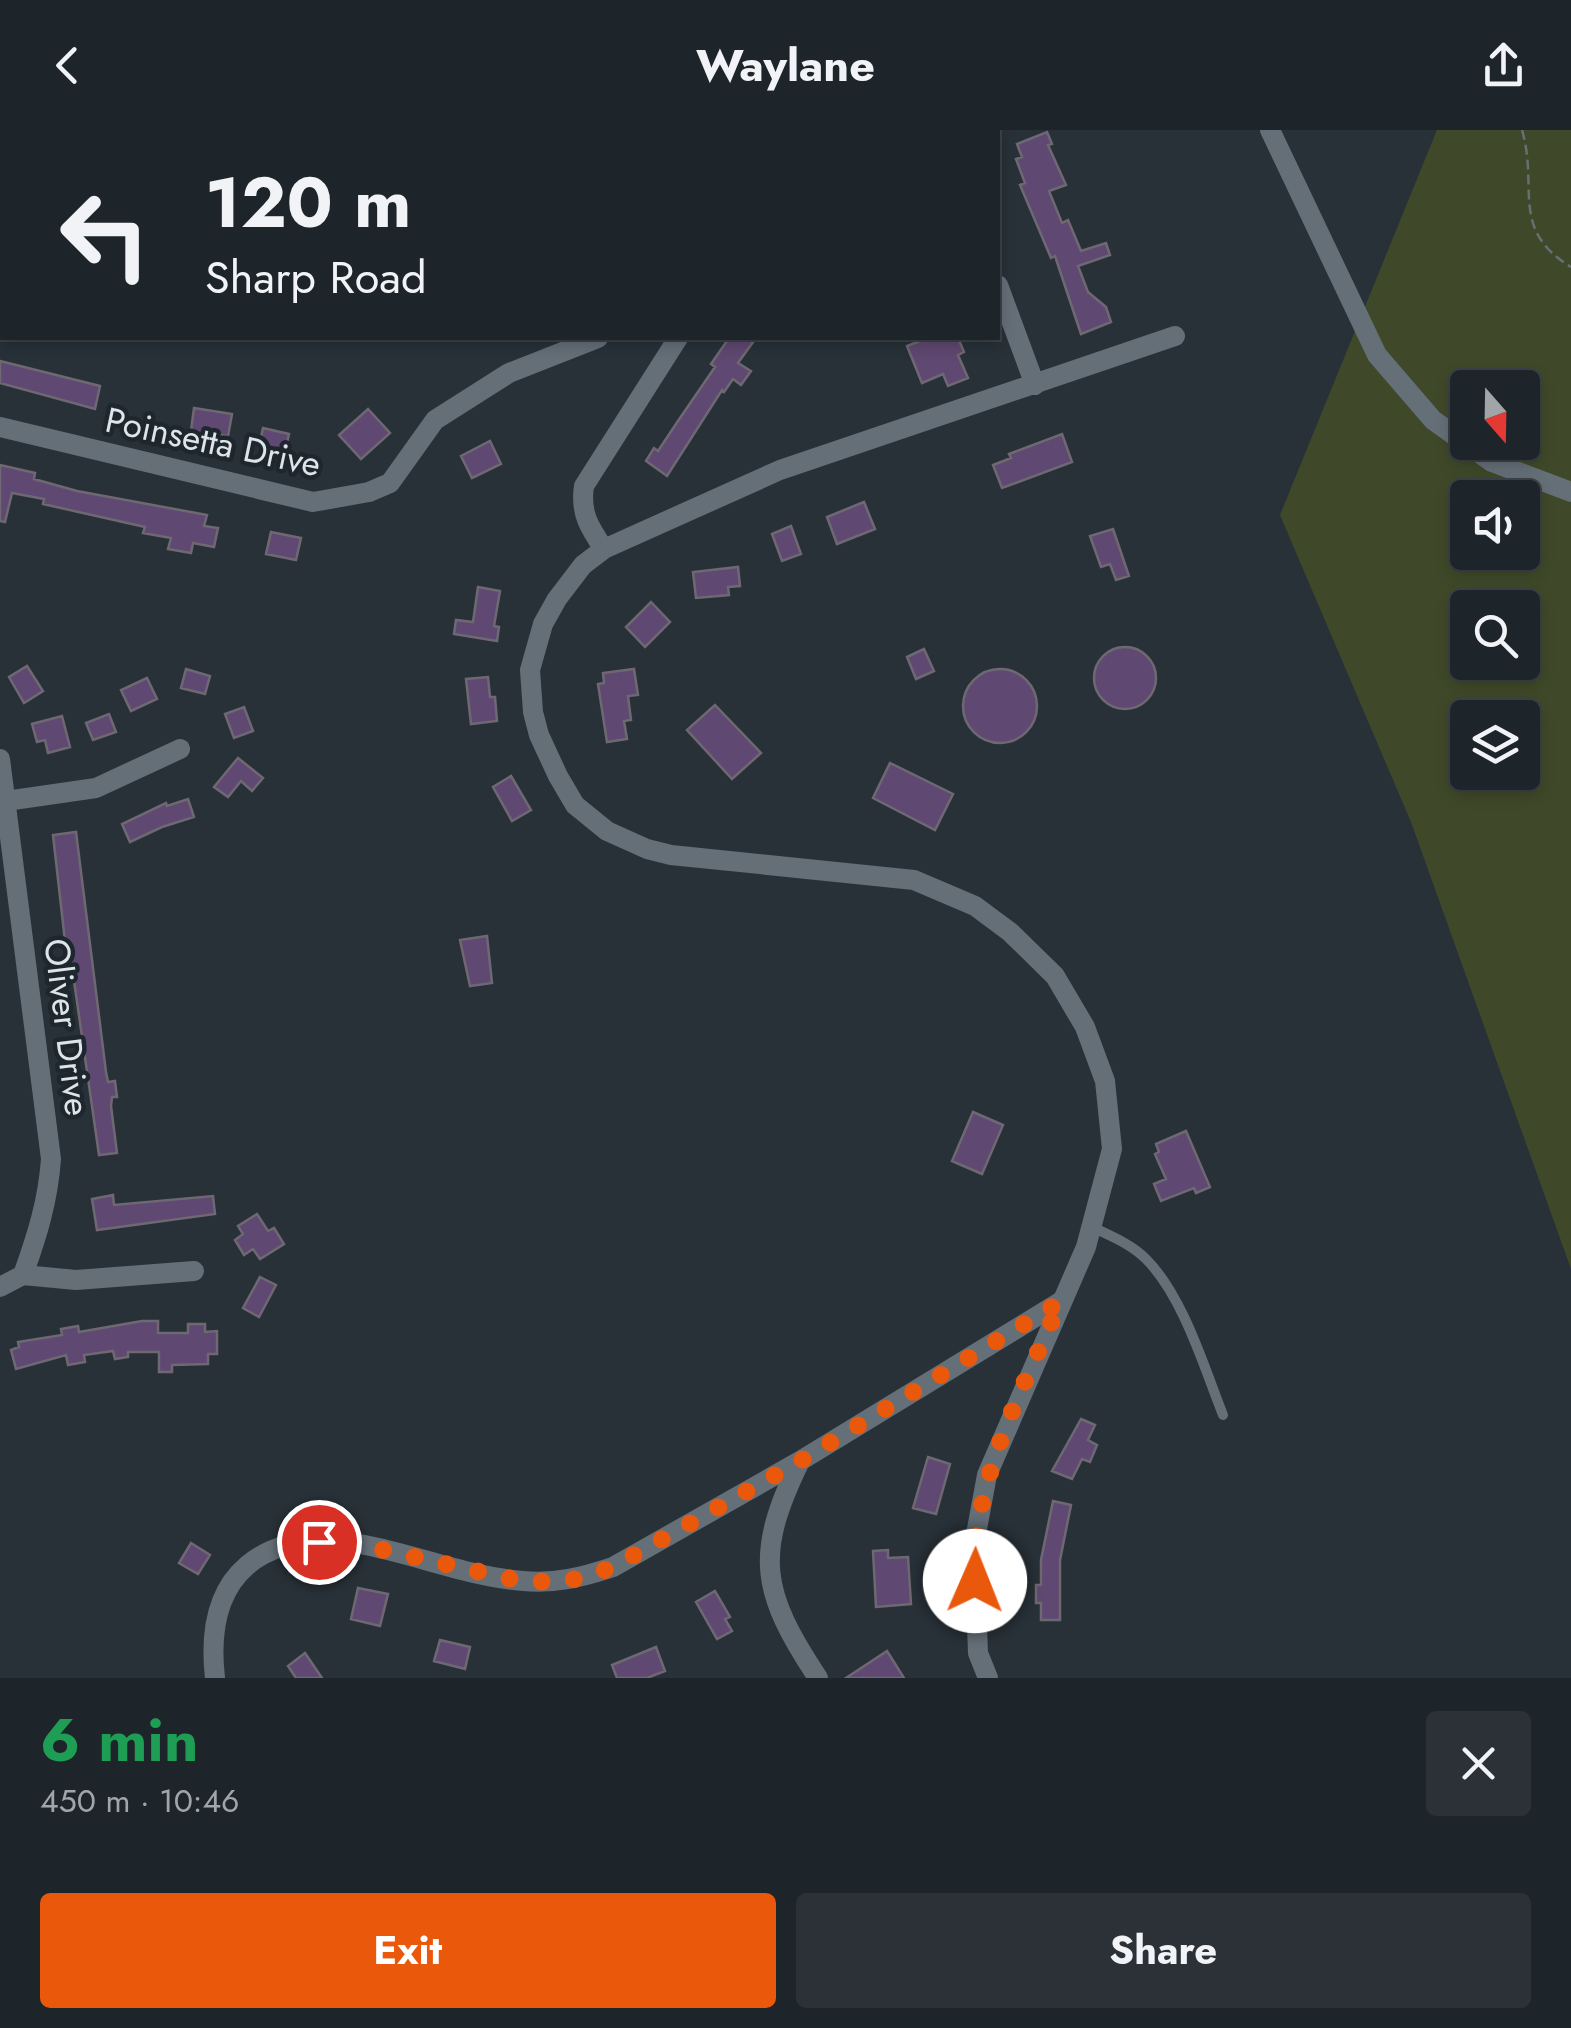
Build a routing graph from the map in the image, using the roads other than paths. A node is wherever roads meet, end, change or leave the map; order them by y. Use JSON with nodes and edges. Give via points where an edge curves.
{"nodes":[{"id":1,"x":1270,"y":130,"type":"edge"},
{"id":2,"x":1000,"y":290,"type":"edge"},
{"id":3,"x":1175,"y":336,"type":"dead end"},
{"id":4,"x":593,"y":340,"type":"edge"},
{"id":5,"x":677,"y":340,"type":"edge"},
{"id":6,"x":1035,"y":384,"type":"junction"},
{"id":7,"x":0,"y":427,"type":"edge"},
{"id":8,"x":1571,"y":492,"type":"edge"},
{"id":9,"x":604,"y":549,"type":"junction"},
{"id":10,"x":180,"y":749,"type":"dead end"},
{"id":11,"x":0,"y":759,"type":"edge"},
{"id":12,"x":6,"y":801,"type":"junction"},
{"id":13,"x":1092,"y":1227,"type":"junction"},
{"id":14,"x":194,"y":1271,"type":"dead end"},
{"id":15,"x":23,"y":1275,"type":"junction"},
{"id":16,"x":0,"y":1286,"type":"edge"},
{"id":17,"x":1060,"y":1302,"type":"junction"},
{"id":18,"x":1223,"y":1415,"type":"dead end"},
{"id":19,"x":800,"y":1461,"type":"junction"},
{"id":20,"x":215,"y":1678,"type":"edge"},
{"id":21,"x":818,"y":1678,"type":"edge"},
{"id":22,"x":988,"y":1678,"type":"edge"}],
"edges":[{"from":1,"to":8,"type":"street","via":[[1377,355],[1433,420],[1492,462]]},
{"from":2,"to":6,"type":"street"},
{"from":3,"to":6,"type":"street"},
{"from":4,"to":7,"type":"street","name":"Poinsetta Drive","via":[[473,394],[436,420],[390,483],[337,500],[313,502]]},
{"from":5,"to":9,"type":"street","via":[[584,486],[585,520]]},
{"from":6,"to":9,"type":"street","via":[[780,470]]},
{"from":9,"to":13,"type":"street","via":[[557,599],[530,670],[539,734],[575,805],[608,831],[671,855],[914,880],[975,906],[1010,932],[1055,976],[1085,1028],[1104,1082],[1112,1149]]},
{"from":10,"to":12,"type":"street","via":[[96,788]]},
{"from":11,"to":12,"type":"street","name":"Oliver Drive"},
{"from":12,"to":15,"type":"street","name":"Oliver Drive","via":[[51,1159],[42,1223]]},
{"from":13,"to":17,"type":"street"},
{"from":13,"to":18,"type":"lane","via":[[1148,1260],[1194,1341]]},
{"from":14,"to":15,"type":"street","via":[[76,1280]]},
{"from":15,"to":16,"type":"street"},
{"from":17,"to":19,"type":"street"},
{"from":17,"to":22,"type":"street","via":[[987,1476],[974,1545],[978,1653]]},
{"from":19,"to":20,"type":"street","via":[[582,1578],[520,1581],[362,1545],[319,1542],[259,1555],[222,1600],[212,1647]]},
{"from":19,"to":21,"type":"street","via":[[780,1501],[769,1567],[780,1612]]}]}
